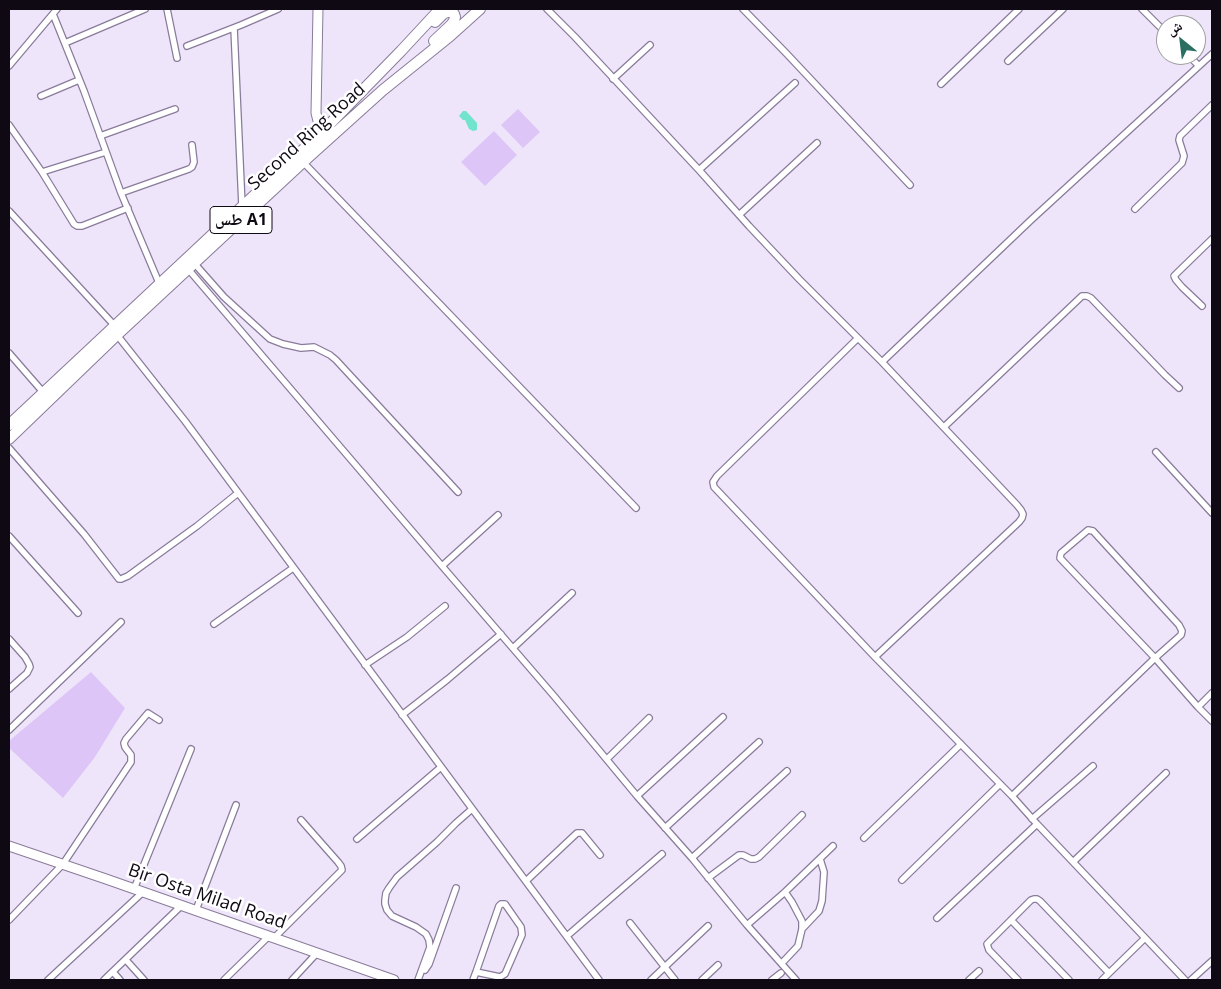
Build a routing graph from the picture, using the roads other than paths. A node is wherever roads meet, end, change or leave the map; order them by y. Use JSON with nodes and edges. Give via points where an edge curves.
{"nodes":[{"id":1,"x":145,"y":9,"type":"edge"},
{"id":2,"x":167,"y":9,"type":"edge"},
{"id":3,"x":278,"y":9,"type":"edge"},
{"id":4,"x":318,"y":9,"type":"edge"},
{"id":5,"x":440,"y":9,"type":"edge"},
{"id":6,"x":480,"y":9,"type":"edge"},
{"id":7,"x":546,"y":9,"type":"edge"},
{"id":8,"x":743,"y":9,"type":"edge"},
{"id":9,"x":1019,"y":9,"type":"edge"},
{"id":10,"x":1063,"y":9,"type":"edge"},
{"id":11,"x":1142,"y":9,"type":"edge"},
{"id":12,"x":55,"y":11,"type":"edge"},
{"id":13,"x":1156,"y":23,"type":"edge"},
{"id":14,"x":234,"y":28,"type":"junction"},
{"id":15,"x":64,"y":43,"type":"junction"},
{"id":16,"x":650,"y":45,"type":"dead end"},
{"id":17,"x":187,"y":46,"type":"dead end"},
{"id":18,"x":401,"y":51,"type":"junction"},
{"id":19,"x":1212,"y":54,"type":"edge"},
{"id":20,"x":177,"y":58,"type":"dead end"},
{"id":21,"x":1008,"y":61,"type":"dead end"},
{"id":22,"x":9,"y":66,"type":"edge"},
{"id":23,"x":1199,"y":66,"type":"joint"},
{"id":24,"x":613,"y":79,"type":"junction"},
{"id":25,"x":79,"y":80,"type":"junction"},
{"id":26,"x":795,"y":83,"type":"dead end"},
{"id":27,"x":941,"y":84,"type":"dead end"},
{"id":28,"x":383,"y":90,"type":"junction"},
{"id":29,"x":41,"y":96,"type":"dead end"},
{"id":30,"x":1212,"y":105,"type":"edge"},
{"id":31,"x":175,"y":109,"type":"dead end"},
{"id":32,"x":9,"y":125,"type":"edge"},
{"id":33,"x":321,"y":133,"type":"junction"},
{"id":34,"x":100,"y":136,"type":"junction"},
{"id":35,"x":817,"y":143,"type":"dead end"},
{"id":36,"x":192,"y":145,"type":"dead end"},
{"id":37,"x":106,"y":152,"type":"junction"},
{"id":38,"x":303,"y":162,"type":"junction"},
{"id":39,"x":699,"y":170,"type":"junction"},
{"id":40,"x":42,"y":172,"type":"junction"},
{"id":41,"x":910,"y":186,"type":"dead end"},
{"id":42,"x":121,"y":193,"type":"junction"},
{"id":43,"x":242,"y":206,"type":"junction"},
{"id":44,"x":128,"y":208,"type":"junction"},
{"id":45,"x":1135,"y":209,"type":"dead end"},
{"id":46,"x":9,"y":211,"type":"edge"},
{"id":47,"x":739,"y":215,"type":"junction"},
{"id":48,"x":1212,"y":239,"type":"edge"},
{"id":49,"x":191,"y":266,"type":"junction"},
{"id":50,"x":159,"y":283,"type":"junction"},
{"id":51,"x":1202,"y":306,"type":"dead end"},
{"id":52,"x":116,"y":330,"type":"junction"},
{"id":53,"x":858,"y":338,"type":"junction"},
{"id":54,"x":9,"y":352,"type":"edge"},
{"id":55,"x":882,"y":362,"type":"junction"},
{"id":56,"x":1178,"y":388,"type":"dead end"},
{"id":57,"x":43,"y":392,"type":"junction"},
{"id":58,"x":9,"y":425,"type":"edge"},
{"id":59,"x":944,"y":428,"type":"junction"},
{"id":60,"x":9,"y":439,"type":"edge"},
{"id":61,"x":9,"y":448,"type":"edge"},
{"id":62,"x":1156,"y":452,"type":"dead end"},
{"id":63,"x":458,"y":492,"type":"dead end"},
{"id":64,"x":238,"y":493,"type":"junction"},
{"id":65,"x":636,"y":508,"type":"dead end"},
{"id":66,"x":1212,"y":513,"type":"edge"},
{"id":67,"x":498,"y":515,"type":"dead end"},
{"id":68,"x":9,"y":536,"type":"edge"},
{"id":69,"x":442,"y":566,"type":"junction"},
{"id":70,"x":293,"y":568,"type":"junction"},
{"id":71,"x":572,"y":593,"type":"dead end"},
{"id":72,"x":444,"y":606,"type":"dead end"},
{"id":73,"x":78,"y":613,"type":"dead end"},
{"id":74,"x":121,"y":622,"type":"dead end"},
{"id":75,"x":214,"y":624,"type":"dead end"},
{"id":76,"x":501,"y":634,"type":"junction"},
{"id":77,"x":9,"y":639,"type":"edge"},
{"id":78,"x":513,"y":648,"type":"junction"},
{"id":79,"x":875,"y":658,"type":"junction"},
{"id":80,"x":1155,"y":658,"type":"junction"},
{"id":81,"x":364,"y":665,"type":"junction"},
{"id":82,"x":9,"y":689,"type":"edge"},
{"id":83,"x":1212,"y":693,"type":"edge"},
{"id":84,"x":1198,"y":707,"type":"junction"},
{"id":85,"x":402,"y":715,"type":"junction"},
{"id":86,"x":723,"y":717,"type":"dead end"},
{"id":87,"x":649,"y":718,"type":"dead end"},
{"id":88,"x":159,"y":720,"type":"dead end"},
{"id":89,"x":1212,"y":722,"type":"edge"},
{"id":90,"x":9,"y":730,"type":"edge"},
{"id":91,"x":759,"y":742,"type":"dead end"},
{"id":92,"x":961,"y":744,"type":"junction"},
{"id":93,"x":191,"y":749,"type":"dead end"},
{"id":94,"x":607,"y":759,"type":"junction"},
{"id":95,"x":1093,"y":766,"type":"dead end"},
{"id":96,"x":441,"y":767,"type":"junction"},
{"id":97,"x":787,"y":771,"type":"dead end"},
{"id":98,"x":1166,"y":772,"type":"dead end"},
{"id":99,"x":1000,"y":784,"type":"junction"},
{"id":100,"x":637,"y":796,"type":"junction"},
{"id":101,"x":1012,"y":796,"type":"junction"},
{"id":102,"x":236,"y":805,"type":"dead end"},
{"id":103,"x":472,"y":809,"type":"junction"},
{"id":104,"x":802,"y":815,"type":"dead end"},
{"id":105,"x":301,"y":820,"type":"dead end"},
{"id":106,"x":1035,"y":822,"type":"junction"},
{"id":107,"x":665,"y":828,"type":"junction"},
{"id":108,"x":864,"y":838,"type":"dead end"},
{"id":109,"x":357,"y":839,"type":"dead end"},
{"id":110,"x":9,"y":846,"type":"edge"},
{"id":111,"x":833,"y":846,"type":"dead end"},
{"id":112,"x":662,"y":854,"type":"dead end"},
{"id":113,"x":600,"y":855,"type":"dead end"},
{"id":114,"x":692,"y":858,"type":"junction"},
{"id":115,"x":820,"y":859,"type":"junction"},
{"id":116,"x":1073,"y":862,"type":"junction"},
{"id":117,"x":63,"y":864,"type":"junction"},
{"id":118,"x":708,"y":878,"type":"junction"},
{"id":119,"x":902,"y":880,"type":"dead end"},
{"id":120,"x":526,"y":881,"type":"junction"},
{"id":121,"x":456,"y":888,"type":"dead end"},
{"id":122,"x":138,"y":890,"type":"junction"},
{"id":123,"x":785,"y":892,"type":"junction"},
{"id":124,"x":182,"y":905,"type":"junction"},
{"id":125,"x":196,"y":910,"type":"junction"},
{"id":126,"x":937,"y":918,"type":"dead end"},
{"id":127,"x":9,"y":920,"type":"edge"},
{"id":128,"x":1011,"y":920,"type":"junction"},
{"id":129,"x":630,"y":923,"type":"dead end"},
{"id":130,"x":747,"y":925,"type":"junction"},
{"id":131,"x":708,"y":926,"type":"dead end"},
{"id":132,"x":802,"y":929,"type":"junction"},
{"id":133,"x":567,"y":936,"type":"junction"},
{"id":134,"x":272,"y":937,"type":"junction"},
{"id":135,"x":1145,"y":938,"type":"junction"},
{"id":136,"x":317,"y":953,"type":"junction"},
{"id":137,"x":126,"y":960,"type":"junction"},
{"id":138,"x":1212,"y":961,"type":"edge"},
{"id":139,"x":782,"y":963,"type":"junction"},
{"id":140,"x":718,"y":965,"type":"dead end"},
{"id":141,"x":665,"y":967,"type":"junction"},
{"id":142,"x":979,"y":971,"type":"dead end"},
{"id":143,"x":113,"y":972,"type":"junction"},
{"id":144,"x":476,"y":972,"type":"junction"},
{"id":145,"x":421,"y":973,"type":"junction"},
{"id":146,"x":781,"y":973,"type":"dead end"},
{"id":147,"x":1109,"y":973,"type":"junction"},
{"id":148,"x":48,"y":980,"type":"edge"},
{"id":149,"x":104,"y":980,"type":"edge"},
{"id":150,"x":120,"y":980,"type":"edge"},
{"id":151,"x":144,"y":980,"type":"edge"},
{"id":152,"x":224,"y":980,"type":"edge"},
{"id":153,"x":292,"y":980,"type":"edge"},
{"id":154,"x":394,"y":980,"type":"edge"},
{"id":155,"x":418,"y":980,"type":"edge"},
{"id":156,"x":473,"y":980,"type":"edge"},
{"id":157,"x":599,"y":980,"type":"edge"},
{"id":158,"x":651,"y":980,"type":"edge"},
{"id":159,"x":675,"y":980,"type":"edge"},
{"id":160,"x":702,"y":980,"type":"edge"},
{"id":161,"x":772,"y":980,"type":"edge"},
{"id":162,"x":796,"y":980,"type":"edge"},
{"id":163,"x":969,"y":980,"type":"edge"},
{"id":164,"x":1018,"y":980,"type":"edge"},
{"id":165,"x":1069,"y":980,"type":"edge"},
{"id":166,"x":1102,"y":980,"type":"edge"},
{"id":167,"x":1185,"y":980,"type":"edge"},
{"id":168,"x":1192,"y":980,"type":"edge"}],
"edges":[{"from":1,"to":15,"type":"street"},
{"from":2,"to":20,"type":"street"},
{"from":3,"to":14,"type":"street"},
{"from":4,"to":33,"type":"main road","via":[[316,113]]},
{"from":5,"to":18,"type":"highway","name":"Second Ring Road","number":"طس A1"},
{"from":6,"to":28,"type":"highway","name":"Second Ring Road","number":"طس A1"},
{"from":7,"to":24,"type":"street"},
{"from":8,"to":41,"type":"street"},
{"from":9,"to":27,"type":"street"},
{"from":10,"to":21,"type":"street"},
{"from":11,"to":13,"type":"street"},
{"from":12,"to":15,"type":"street"},
{"from":12,"to":22,"type":"street"},
{"from":14,"to":17,"type":"street"},
{"from":14,"to":43,"type":"street"},
{"from":15,"to":25,"type":"street"},
{"from":16,"to":24,"type":"street"},
{"from":18,"to":28,"type":"highway","via":[[443,14],[454,14],[451,25]]},
{"from":18,"to":33,"type":"highway","name":"Second Ring Road","number":"طس A1"},
{"from":19,"to":23,"type":"street"},
{"from":23,"to":55,"type":"street"},
{"from":24,"to":39,"type":"street"},
{"from":25,"to":29,"type":"street"},
{"from":25,"to":34,"type":"street"},
{"from":26,"to":39,"type":"street"},
{"from":28,"to":38,"type":"highway","name":"Second Ring Road","number":"طس A1"},
{"from":30,"to":45,"type":"street","via":[[1180,136],[1184,156],[1182,163]]},
{"from":31,"to":34,"type":"street"},
{"from":32,"to":40,"type":"street"},
{"from":33,"to":43,"type":"highway","name":"Second Ring Road","number":"طس A1"},
{"from":34,"to":37,"type":"street"},
{"from":35,"to":47,"type":"street"},
{"from":36,"to":42,"type":"street","via":[[192,167]]},
{"from":37,"to":40,"type":"street"},
{"from":37,"to":42,"type":"street"},
{"from":38,"to":49,"type":"highway","name":"Second Ring Road","number":"طس A1"},
{"from":38,"to":65,"type":"street"},
{"from":39,"to":47,"type":"street"},
{"from":40,"to":44,"type":"street","via":[[77,226]]},
{"from":42,"to":44,"type":"street"},
{"from":43,"to":50,"type":"highway","name":"Second Ring Road","number":"طس A1"},
{"from":44,"to":50,"type":"street"},
{"from":46,"to":52,"type":"street"},
{"from":47,"to":53,"type":"street"},
{"from":48,"to":51,"type":"street","via":[[1174,276]]},
{"from":49,"to":52,"type":"highway","name":"Second Ring Road","number":"طس A1"},
{"from":49,"to":63,"type":"street","via":[[270,338],[302,348],[314,347],[336,360]]},
{"from":49,"to":69,"type":"street"},
{"from":50,"to":52,"type":"highway","name":"Second Ring Road","number":"طس A1"},
{"from":52,"to":57,"type":"highway","name":"Second Ring Road","number":"طس A1"},
{"from":52,"to":60,"type":"highway","name":"Second Ring Road","number":"طس A1"},
{"from":52,"to":64,"type":"street"},
{"from":53,"to":55,"type":"street"},
{"from":53,"to":79,"type":"street","via":[[713,482],[716,489]]},
{"from":54,"to":57,"type":"street"},
{"from":55,"to":59,"type":"street"},
{"from":56,"to":59,"type":"street","via":[[1091,298],[1082,296]]},
{"from":57,"to":58,"type":"highway","name":"Second Ring Road","number":"طس A1"},
{"from":59,"to":79,"type":"street","via":[[1021,510],[1022,518]]},
{"from":61,"to":64,"type":"street","via":[[119,579],[128,576]]},
{"from":62,"to":66,"type":"street"},
{"from":64,"to":70,"type":"street"},
{"from":67,"to":69,"type":"street"},
{"from":68,"to":73,"type":"street"},
{"from":69,"to":76,"type":"street"},
{"from":70,"to":75,"type":"street"},
{"from":70,"to":81,"type":"street"},
{"from":71,"to":78,"type":"street"},
{"from":72,"to":81,"type":"street","via":[[407,637]]},
{"from":74,"to":90,"type":"street"},
{"from":76,"to":78,"type":"street"},
{"from":76,"to":85,"type":"street"},
{"from":77,"to":82,"type":"street","via":[[26,657],[30,667]]},
{"from":78,"to":94,"type":"street"},
{"from":79,"to":92,"type":"street"},
{"from":80,"to":80,"type":"street","via":[[1181,635],[1182,629],[1093,530],[1088,530],[1061,553],[1060,558]]},
{"from":80,"to":84,"type":"street"},
{"from":80,"to":101,"type":"street"},
{"from":81,"to":85,"type":"street"},
{"from":83,"to":84,"type":"street"},
{"from":84,"to":89,"type":"street"},
{"from":85,"to":96,"type":"street"},
{"from":86,"to":100,"type":"street"},
{"from":87,"to":94,"type":"street"},
{"from":88,"to":117,"type":"street","via":[[148,713],[126,739],[124,743],[132,755],[131,762]]},
{"from":91,"to":107,"type":"street"},
{"from":92,"to":99,"type":"street"},
{"from":92,"to":108,"type":"street"},
{"from":93,"to":122,"type":"street"},
{"from":94,"to":100,"type":"street"},
{"from":95,"to":106,"type":"street"},
{"from":96,"to":103,"type":"street"},
{"from":96,"to":109,"type":"street"},
{"from":97,"to":114,"type":"street"},
{"from":98,"to":116,"type":"street"},
{"from":99,"to":101,"type":"street"},
{"from":99,"to":119,"type":"street"},
{"from":100,"to":107,"type":"street"},
{"from":101,"to":106,"type":"street"},
{"from":102,"to":125,"type":"street"},
{"from":103,"to":120,"type":"street"},
{"from":103,"to":145,"type":"street","via":[[397,878],[386,893],[385,904],[392,916],[416,927],[429,940],[430,947]]},
{"from":104,"to":118,"type":"street","via":[[759,857],[751,859],[739,855]]},
{"from":105,"to":134,"type":"street","via":[[342,870]]},
{"from":106,"to":116,"type":"street"},
{"from":106,"to":126,"type":"street"},
{"from":107,"to":114,"type":"street"},
{"from":110,"to":117,"type":"main road","name":"Bir Osta Milad Road"},
{"from":111,"to":115,"type":"street"},
{"from":112,"to":133,"type":"street"},
{"from":113,"to":120,"type":"street","via":[[582,833],[577,833]]},
{"from":114,"to":118,"type":"street"},
{"from":115,"to":123,"type":"street"},
{"from":115,"to":132,"type":"street","via":[[824,872],[822,900],[819,911]]},
{"from":116,"to":135,"type":"street"},
{"from":117,"to":122,"type":"main road","name":"Bir Osta Milad Road"},
{"from":117,"to":127,"type":"street"},
{"from":118,"to":130,"type":"street"},
{"from":120,"to":133,"type":"street"},
{"from":121,"to":145,"type":"street","via":[[429,964]]},
{"from":122,"to":124,"type":"main road","name":"Bir Osta Milad Road"},
{"from":122,"to":148,"type":"street"},
{"from":123,"to":130,"type":"street"},
{"from":123,"to":132,"type":"street","via":[[802,921]]},
{"from":124,"to":125,"type":"main road","name":"Bir Osta Milad Road"},
{"from":124,"to":137,"type":"street"},
{"from":125,"to":134,"type":"main road","name":"Bir Osta Milad Road"},
{"from":128,"to":147,"type":"street","via":[[1031,900],[1037,899]]},
{"from":128,"to":164,"type":"street","via":[[987,944]]},
{"from":128,"to":165,"type":"street"},
{"from":129,"to":141,"type":"street"},
{"from":130,"to":139,"type":"street"},
{"from":131,"to":141,"type":"street"},
{"from":132,"to":139,"type":"street","via":[[798,946]]},
{"from":133,"to":157,"type":"street"},
{"from":134,"to":136,"type":"main road","name":"Bir Osta Milad Road"},
{"from":134,"to":152,"type":"street"},
{"from":135,"to":147,"type":"street"},
{"from":135,"to":167,"type":"street"},
{"from":136,"to":153,"type":"street"},
{"from":136,"to":154,"type":"main road","name":"Bir Osta Milad Road"},
{"from":137,"to":143,"type":"street"},
{"from":137,"to":151,"type":"street"},
{"from":138,"to":168,"type":"street"},
{"from":139,"to":162,"type":"street"},
{"from":140,"to":160,"type":"street"},
{"from":141,"to":158,"type":"street"},
{"from":141,"to":159,"type":"street"},
{"from":142,"to":163,"type":"street"},
{"from":143,"to":149,"type":"street"},
{"from":143,"to":150,"type":"street"},
{"from":144,"to":144,"type":"street","via":[[500,977],[505,974],[522,935],[521,926],[505,904],[499,906]]},
{"from":144,"to":156,"type":"street"},
{"from":145,"to":155,"type":"street"},
{"from":146,"to":161,"type":"street"},
{"from":147,"to":166,"type":"street"}]}
